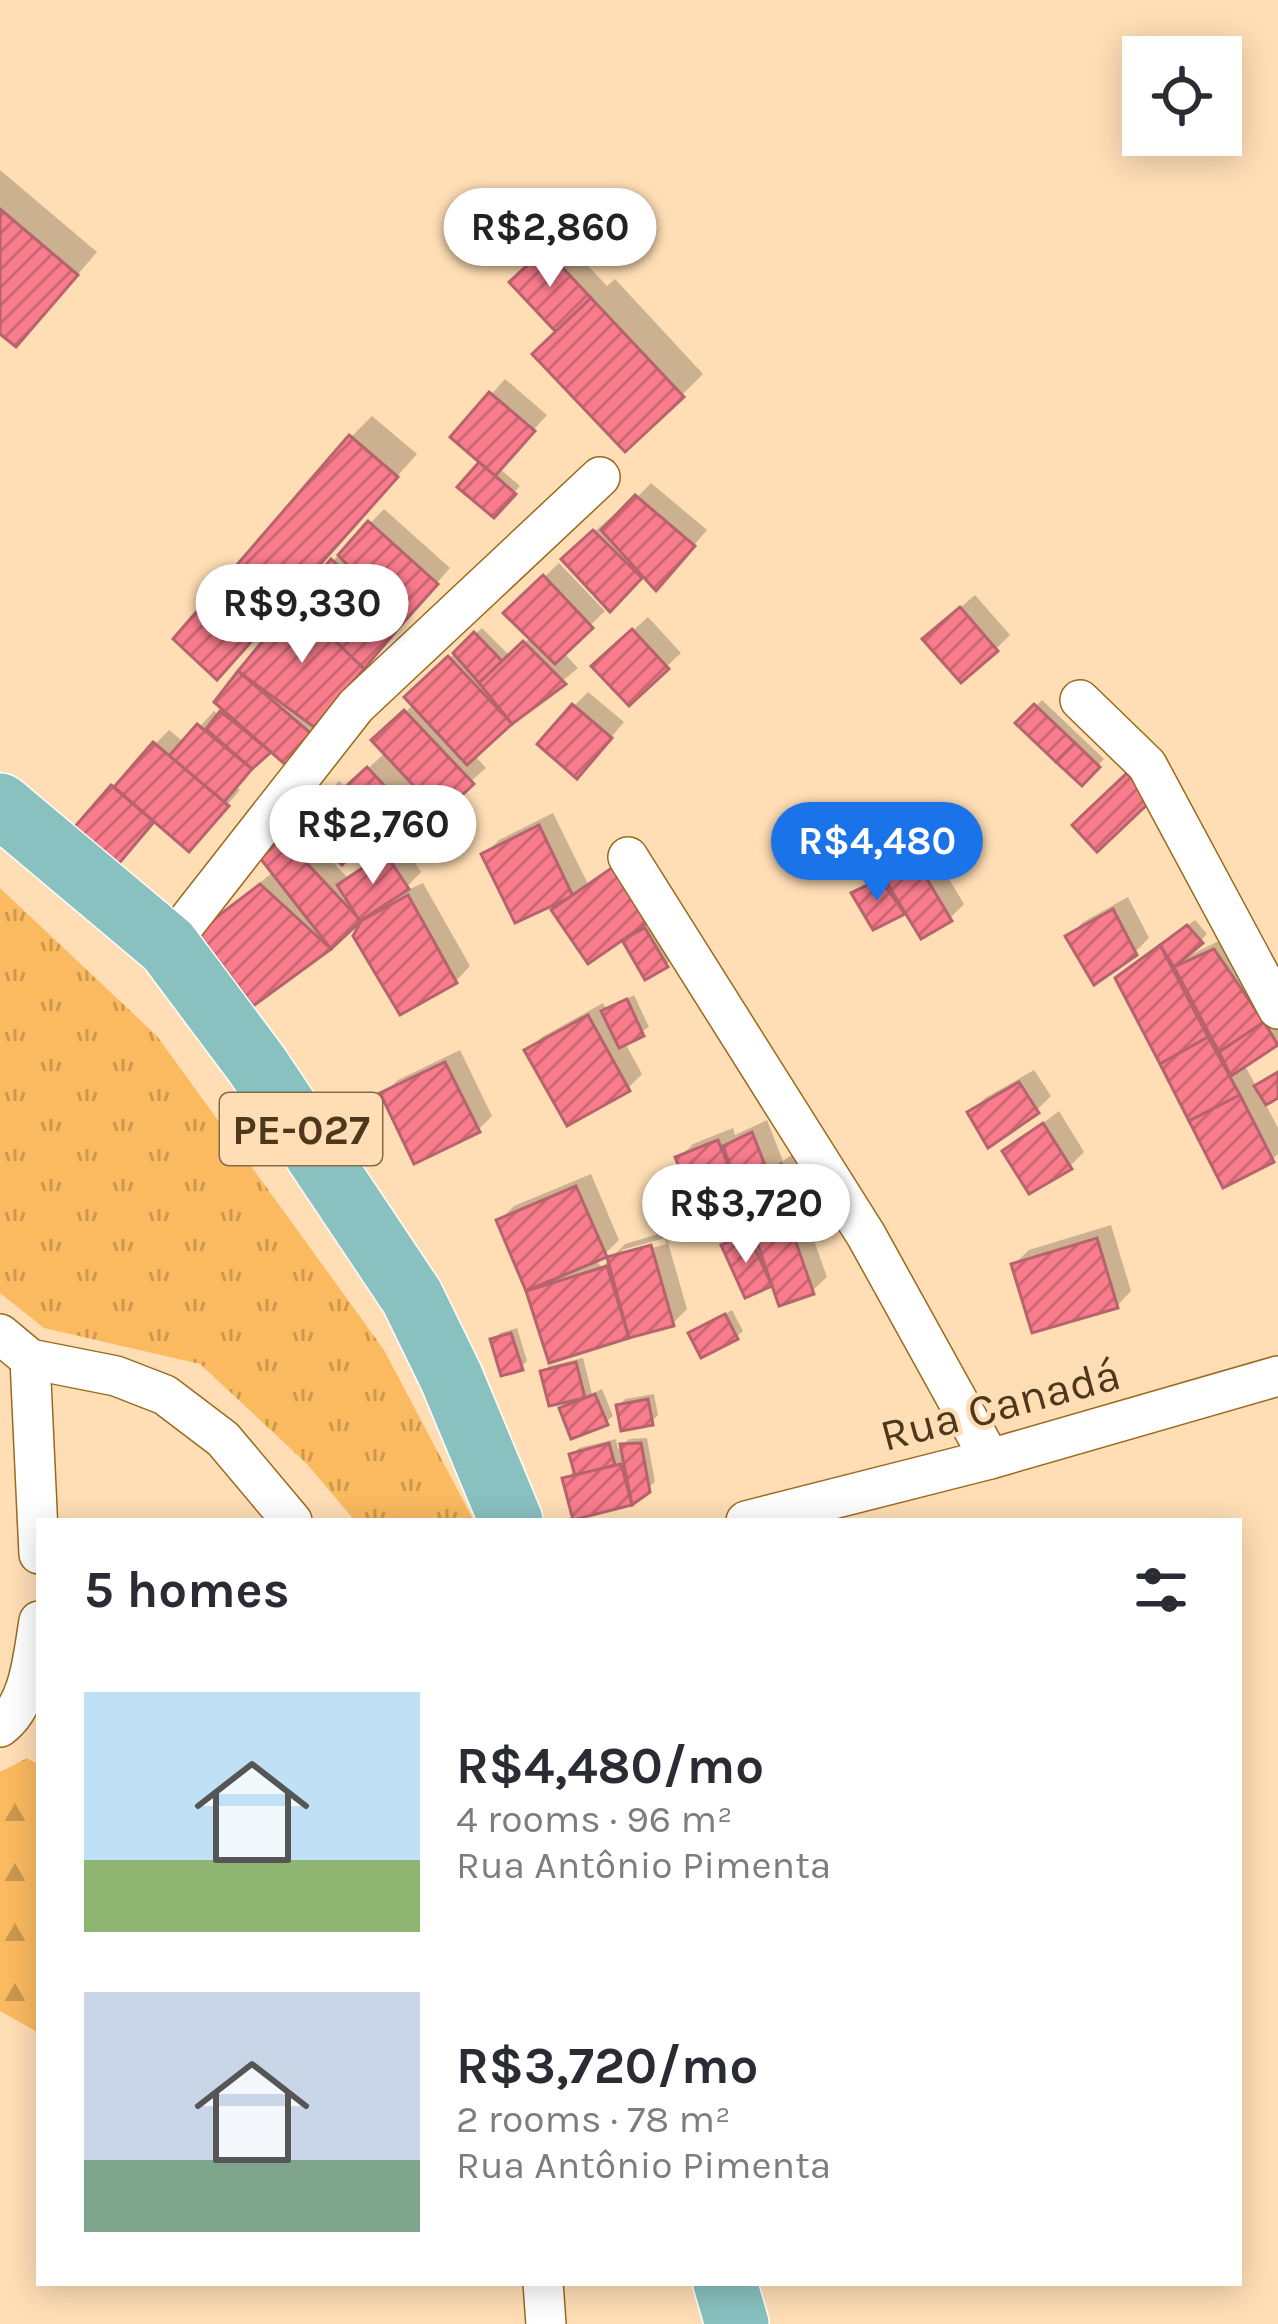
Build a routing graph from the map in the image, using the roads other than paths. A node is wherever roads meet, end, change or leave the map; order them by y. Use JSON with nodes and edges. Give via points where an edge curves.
{"nodes":[{"id":1,"x":600,"y":477,"type":"dead end"},
{"id":2,"x":1080,"y":700,"type":"dead end"},
{"id":3,"x":0,"y":805,"type":"edge"},
{"id":4,"x":628,"y":856,"type":"dead end"},
{"id":5,"x":168,"y":946,"type":"junction"},
{"id":6,"x":1278,"y":1010,"type":"edge"},
{"id":7,"x":15,"y":1346,"type":"edge"},
{"id":8,"x":1278,"y":1376,"type":"edge"},
{"id":9,"x":990,"y":1459,"type":"junction"},
{"id":10,"x":290,"y":1518,"type":"edge"},
{"id":11,"x":511,"y":1518,"type":"edge"},
{"id":12,"x":758,"y":1518,"type":"edge"},
{"id":13,"x":36,"y":1528,"type":"edge"},
{"id":14,"x":36,"y":1639,"type":"edge"},
{"id":15,"x":0,"y":1727,"type":"edge"},
{"id":16,"x":543,"y":2286,"type":"edge"},
{"id":17,"x":726,"y":2286,"type":"edge"},
{"id":18,"x":547,"y":2324,"type":"edge"},
{"id":19,"x":737,"y":2324,"type":"edge"}],
"edges":[{"from":1,"to":5,"type":"street","via":[[356,706]]},
{"from":2,"to":6,"type":"street","via":[[1147,765]]},
{"from":3,"to":5,"type":"main road","number":"PE-027"},
{"from":4,"to":9,"type":"street","via":[[866,1235]]},
{"from":5,"to":11,"type":"main road","number":"PE-027","via":[[412,1297]]},
{"from":7,"to":10,"type":"street","via":[[165,1395],[223,1438]]},
{"from":7,"to":13,"type":"street"},
{"from":8,"to":9,"type":"street","name":"Rua Canadá"},
{"from":9,"to":12,"type":"street","name":"Rua Canadá"},
{"from":14,"to":15,"type":"street","via":[[14,1717]]},
{"from":16,"to":18,"type":"street"},
{"from":17,"to":19,"type":"main road"}]}
